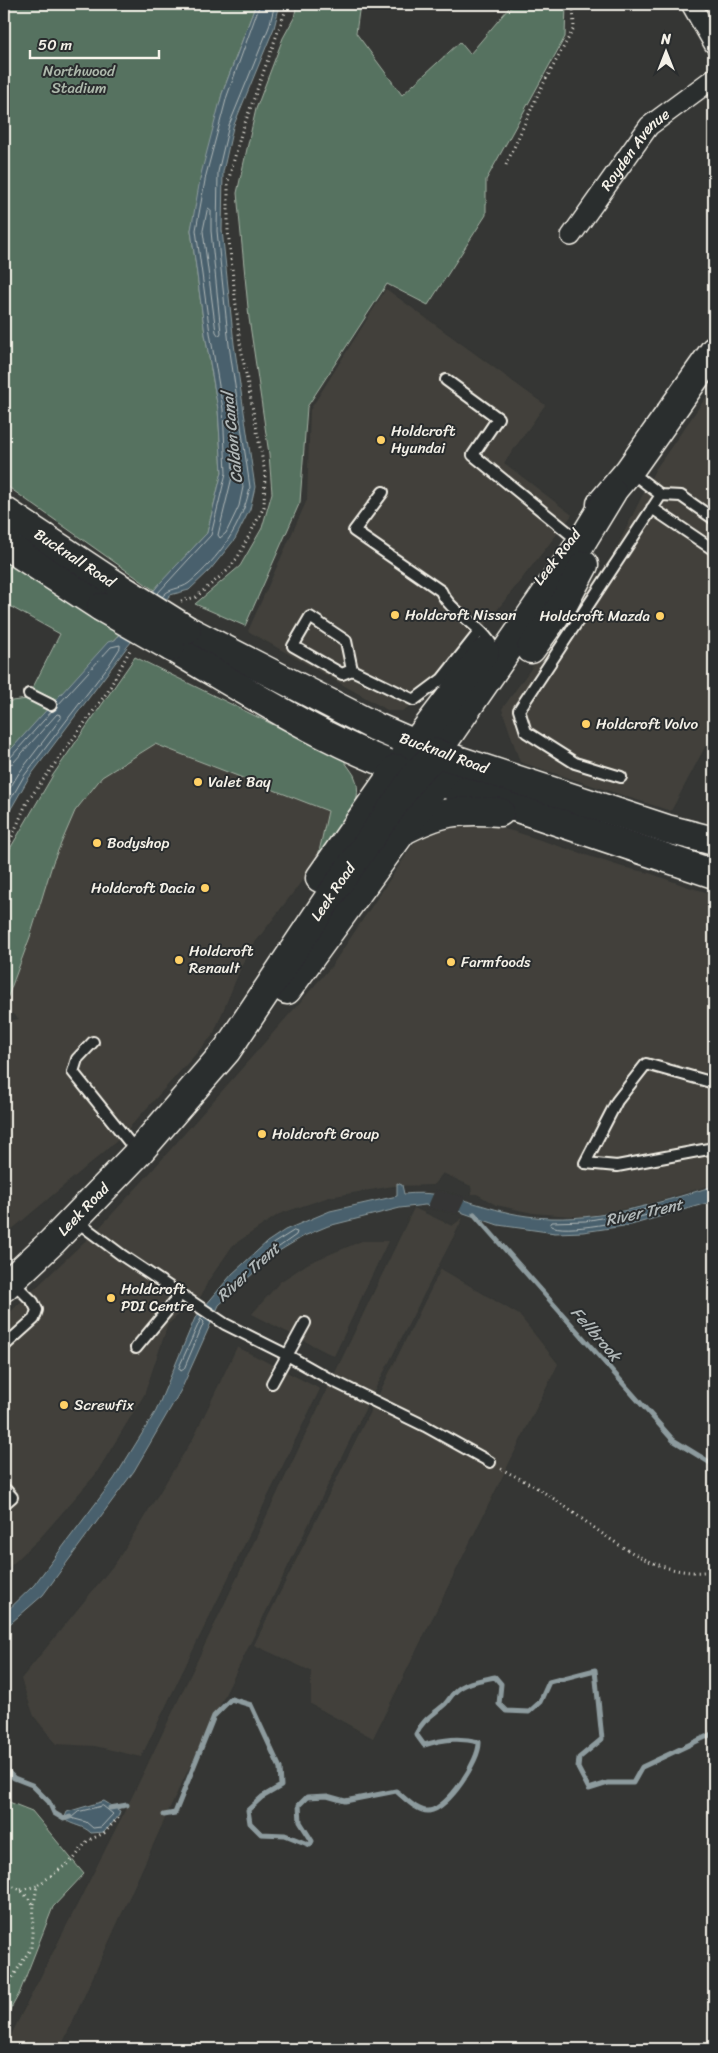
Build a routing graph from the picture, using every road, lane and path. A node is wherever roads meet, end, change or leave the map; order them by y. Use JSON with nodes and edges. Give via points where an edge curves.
{"nodes":[{"id":1,"x":288,"y":4,"type":"edge"},
{"id":2,"x":573,"y":4,"type":"edge"},
{"id":3,"x":690,"y":4,"type":"edge"},
{"id":4,"x":714,"y":44,"type":"edge"},
{"id":5,"x":714,"y":78,"type":"edge"},
{"id":6,"x":506,"y":166,"type":"dead end"},
{"id":7,"x":571,"y":236,"type":"dead end"},
{"id":8,"x":714,"y":351,"type":"edge"},
{"id":9,"x":446,"y":380,"type":"dead end"},
{"id":10,"x":621,"y":481,"type":"junction"},
{"id":11,"x":383,"y":492,"type":"dead end"},
{"id":12,"x":661,"y":495,"type":"junction"},
{"id":13,"x":652,"y":508,"type":"junction"},
{"id":14,"x":4,"y":511,"type":"edge"},
{"id":15,"x":714,"y":518,"type":"edge"},
{"id":16,"x":577,"y":539,"type":"junction"},
{"id":17,"x":4,"y":544,"type":"edge"},
{"id":18,"x":714,"y":550,"type":"edge"},
{"id":19,"x":110,"y":598,"type":"junction"},
{"id":20,"x":175,"y":602,"type":"dead end"},
{"id":21,"x":179,"y":639,"type":"junction"},
{"id":22,"x":137,"y":640,"type":"dead end"},
{"id":23,"x":490,"y":645,"type":"junction"},
{"id":24,"x":352,"y":670,"type":"junction"},
{"id":25,"x":29,"y":694,"type":"dead end"},
{"id":26,"x":51,"y":705,"type":"dead end"},
{"id":27,"x":435,"y":752,"type":"junction"},
{"id":28,"x":416,"y":774,"type":"junction"},
{"id":29,"x":621,"y":777,"type":"dead end"},
{"id":30,"x":538,"y":817,"type":"junction"},
{"id":31,"x":400,"y":831,"type":"junction"},
{"id":32,"x":714,"y":841,"type":"edge"},
{"id":33,"x":4,"y":855,"type":"edge"},
{"id":34,"x":714,"y":874,"type":"edge"},
{"id":35,"x":236,"y":1037,"type":"junction"},
{"id":36,"x":93,"y":1042,"type":"dead end"},
{"id":37,"x":714,"y":1083,"type":"edge"},
{"id":38,"x":714,"y":1148,"type":"edge"},
{"id":39,"x":138,"y":1153,"type":"junction"},
{"id":40,"x":75,"y":1219,"type":"junction"},
{"id":41,"x":8,"y":1284,"type":"edge"},
{"id":42,"x":180,"y":1295,"type":"junction"},
{"id":43,"x":306,"y":1323,"type":"dead end"},
{"id":44,"x":4,"y":1346,"type":"edge"},
{"id":45,"x":136,"y":1348,"type":"dead end"},
{"id":46,"x":287,"y":1355,"type":"junction"},
{"id":47,"x":272,"y":1382,"type":"dead end"},
{"id":48,"x":490,"y":1462,"type":"joint"},
{"id":49,"x":4,"y":1488,"type":"edge"},
{"id":50,"x":4,"y":1504,"type":"edge"},
{"id":51,"x":714,"y":1571,"type":"edge"},
{"id":52,"x":120,"y":1816,"type":"dead end"},
{"id":53,"x":4,"y":1883,"type":"edge"},
{"id":54,"x":37,"y":1886,"type":"junction"},
{"id":55,"x":21,"y":1890,"type":"junction"},
{"id":56,"x":34,"y":1905,"type":"junction"},
{"id":57,"x":4,"y":1991,"type":"edge"}],
"edges":[{"from":1,"to":20,"type":"path","via":[[241,134],[228,182],[228,231],[240,343],[265,474],[264,507],[228,570],[196,597]]},
{"from":2,"to":6,"type":"path","via":[[574,28],[539,92]]},
{"from":3,"to":4,"type":"street"},
{"from":5,"to":7,"type":"street","name":"Royden Avenue","via":[[648,126]]},
{"from":8,"to":10,"type":"main road","name":"Leek Road"},
{"from":9,"to":16,"type":"lane","via":[[498,418],[473,455]]},
{"from":10,"to":12,"type":"lane"},
{"from":10,"to":16,"type":"main road","name":"Leek Road"},
{"from":10,"to":27,"type":"main road","name":"Leek Road","via":[[594,548],[564,603]]},
{"from":11,"to":23,"type":"lane","via":[[354,531],[441,591],[445,602],[474,623]]},
{"from":12,"to":13,"type":"lane"},
{"from":12,"to":15,"type":"lane","via":[[681,496]]},
{"from":13,"to":18,"type":"lane"},
{"from":13,"to":29,"type":"lane","via":[[519,710],[526,732],[575,763]]},
{"from":14,"to":19,"type":"main road","name":"Bucknall Road"},
{"from":16,"to":23,"type":"main road","name":"Leek Road"},
{"from":17,"to":19,"type":"main road","name":"Bucknall Road"},
{"from":19,"to":21,"type":"main road","bridge":true},
{"from":21,"to":27,"type":"main road","name":"Bucknall Road"},
{"from":21,"to":28,"type":"main road","name":"Bucknall Road","via":[[303,723],[357,751]]},
{"from":22,"to":33,"type":"path","via":[[108,691],[27,802]]},
{"from":23,"to":24,"type":"lane","via":[[414,700]]},
{"from":23,"to":27,"type":"main road","name":"Leek Road"},
{"from":24,"to":24,"type":"lane","via":[[346,641],[310,617],[293,646],[342,674]]},
{"from":25,"to":26,"type":"lane"},
{"from":27,"to":28,"type":"main road"},
{"from":27,"to":28,"type":"main road"},
{"from":27,"to":32,"type":"main road","name":"Bucknall Road","via":[[606,810]]},
{"from":28,"to":30,"type":"main road","name":"Bucknall Road"},
{"from":28,"to":31,"type":"main road","name":"Leek Road"},
{"from":28,"to":35,"type":"main road","via":[[257,973]]},
{"from":30,"to":31,"type":"main road","via":[[449,811],[430,816]]},
{"from":30,"to":34,"type":"main road"},
{"from":31,"to":35,"type":"main road","name":"Leek Road","via":[[286,991]]},
{"from":35,"to":39,"type":"main road","name":"Leek Road"},
{"from":36,"to":39,"type":"lane","via":[[78,1059],[73,1072]]},
{"from":37,"to":38,"type":"lane","via":[[646,1064],[617,1101],[585,1163],[617,1166]]},
{"from":39,"to":40,"type":"main road","name":"Leek Road"},
{"from":40,"to":41,"type":"main road","name":"Leek Road"},
{"from":40,"to":42,"type":"lane"},
{"from":41,"to":44,"type":"lane","via":[[33,1302],[37,1310],[34,1319]]},
{"from":42,"to":45,"type":"lane"},
{"from":42,"to":46,"type":"lane","via":[[225,1324]]},
{"from":43,"to":46,"type":"lane"},
{"from":46,"to":47,"type":"lane"},
{"from":46,"to":48,"type":"lane"},
{"from":48,"to":51,"type":"path","via":[[548,1495],[620,1545],[656,1564],[673,1569]]},
{"from":49,"to":50,"type":"lane","via":[[12,1497]]},
{"from":52,"to":54,"type":"path","via":[[104,1833],[88,1841],[74,1859]]},
{"from":53,"to":55,"type":"path"},
{"from":54,"to":55,"type":"path"},
{"from":54,"to":56,"type":"path"},
{"from":55,"to":56,"type":"path"},
{"from":56,"to":57,"type":"path","via":[[31,1948]]}]}
